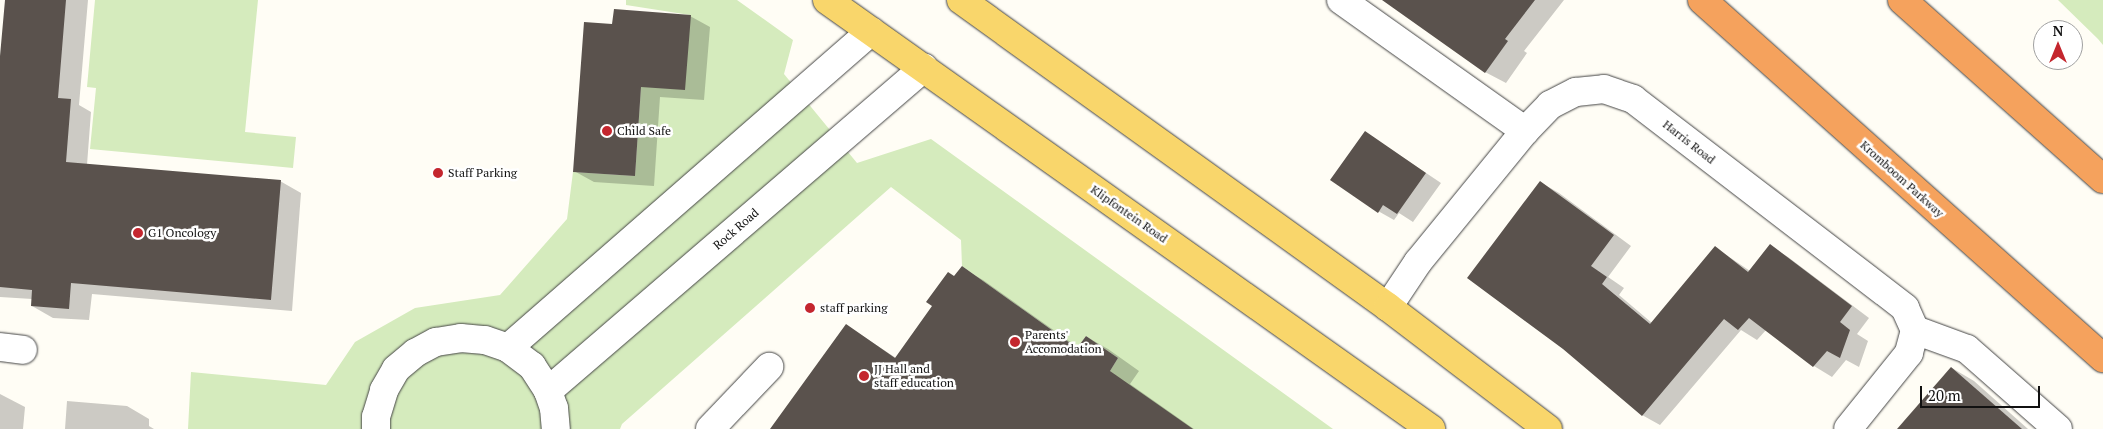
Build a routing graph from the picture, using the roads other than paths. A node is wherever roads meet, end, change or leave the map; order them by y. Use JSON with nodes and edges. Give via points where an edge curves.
{"nodes":[{"id":1,"x":827,"y":0,"type":"edge"},
{"id":2,"x":961,"y":0,"type":"edge"},
{"id":3,"x":1341,"y":0,"type":"edge"},
{"id":4,"x":1702,"y":0,"type":"edge"},
{"id":5,"x":1902,"y":0,"type":"edge"},
{"id":6,"x":871,"y":31,"type":"junction"},
{"id":7,"x":924,"y":68,"type":"junction"},
{"id":8,"x":1525,"y":131,"type":"junction"},
{"id":9,"x":2103,"y":179,"type":"edge"},
{"id":10,"x":1388,"y":307,"type":"junction"},
{"id":11,"x":1915,"y":330,"type":"junction"},
{"id":12,"x":508,"y":348,"type":"junction"},
{"id":13,"x":2103,"y":358,"type":"edge"},
{"id":14,"x":769,"y":368,"type":"dead end"},
{"id":15,"x":548,"y":391,"type":"junction"},
{"id":16,"x":371,"y":425,"type":"edge"},
{"id":17,"x":556,"y":429,"type":"edge"},
{"id":18,"x":710,"y":429,"type":"edge"},
{"id":19,"x":1430,"y":429,"type":"edge"},
{"id":20,"x":1548,"y":429,"type":"edge"},
{"id":21,"x":1848,"y":429,"type":"edge"},
{"id":22,"x":2058,"y":429,"type":"edge"}],
"edges":[{"from":1,"to":6,"type":"main road","name":"Klipfontein Road"},
{"from":2,"to":10,"type":"main road"},
{"from":3,"to":8,"type":"lane"},
{"from":4,"to":13,"type":"highway","name":"Kromboom Parkway"},
{"from":5,"to":9,"type":"highway"},
{"from":6,"to":7,"type":"main road","name":"Klipfontein Road"},
{"from":6,"to":12,"type":"lane"},
{"from":7,"to":15,"type":"lane","name":"Rock Road"},
{"from":7,"to":19,"type":"main road","name":"Klipfontein Road"},
{"from":8,"to":10,"type":"lane","name":"Harris Road","via":[[1418,262]]},
{"from":8,"to":11,"type":"lane","name":"Harris Road","via":[[1550,106],[1576,92],[1604,89],[1633,99],[1905,308]]},
{"from":10,"to":20,"type":"main road"},
{"from":11,"to":21,"type":"lane","via":[[1909,353]]},
{"from":11,"to":22,"type":"lane","via":[[1967,349]]},
{"from":12,"to":15,"type":"lane","via":[[532,366]]},
{"from":12,"to":16,"type":"lane","via":[[485,340],[461,338],[436,342],[415,353],[396,370],[384,390]]},
{"from":14,"to":18,"type":"lane"},
{"from":15,"to":17,"type":"lane"}]}
